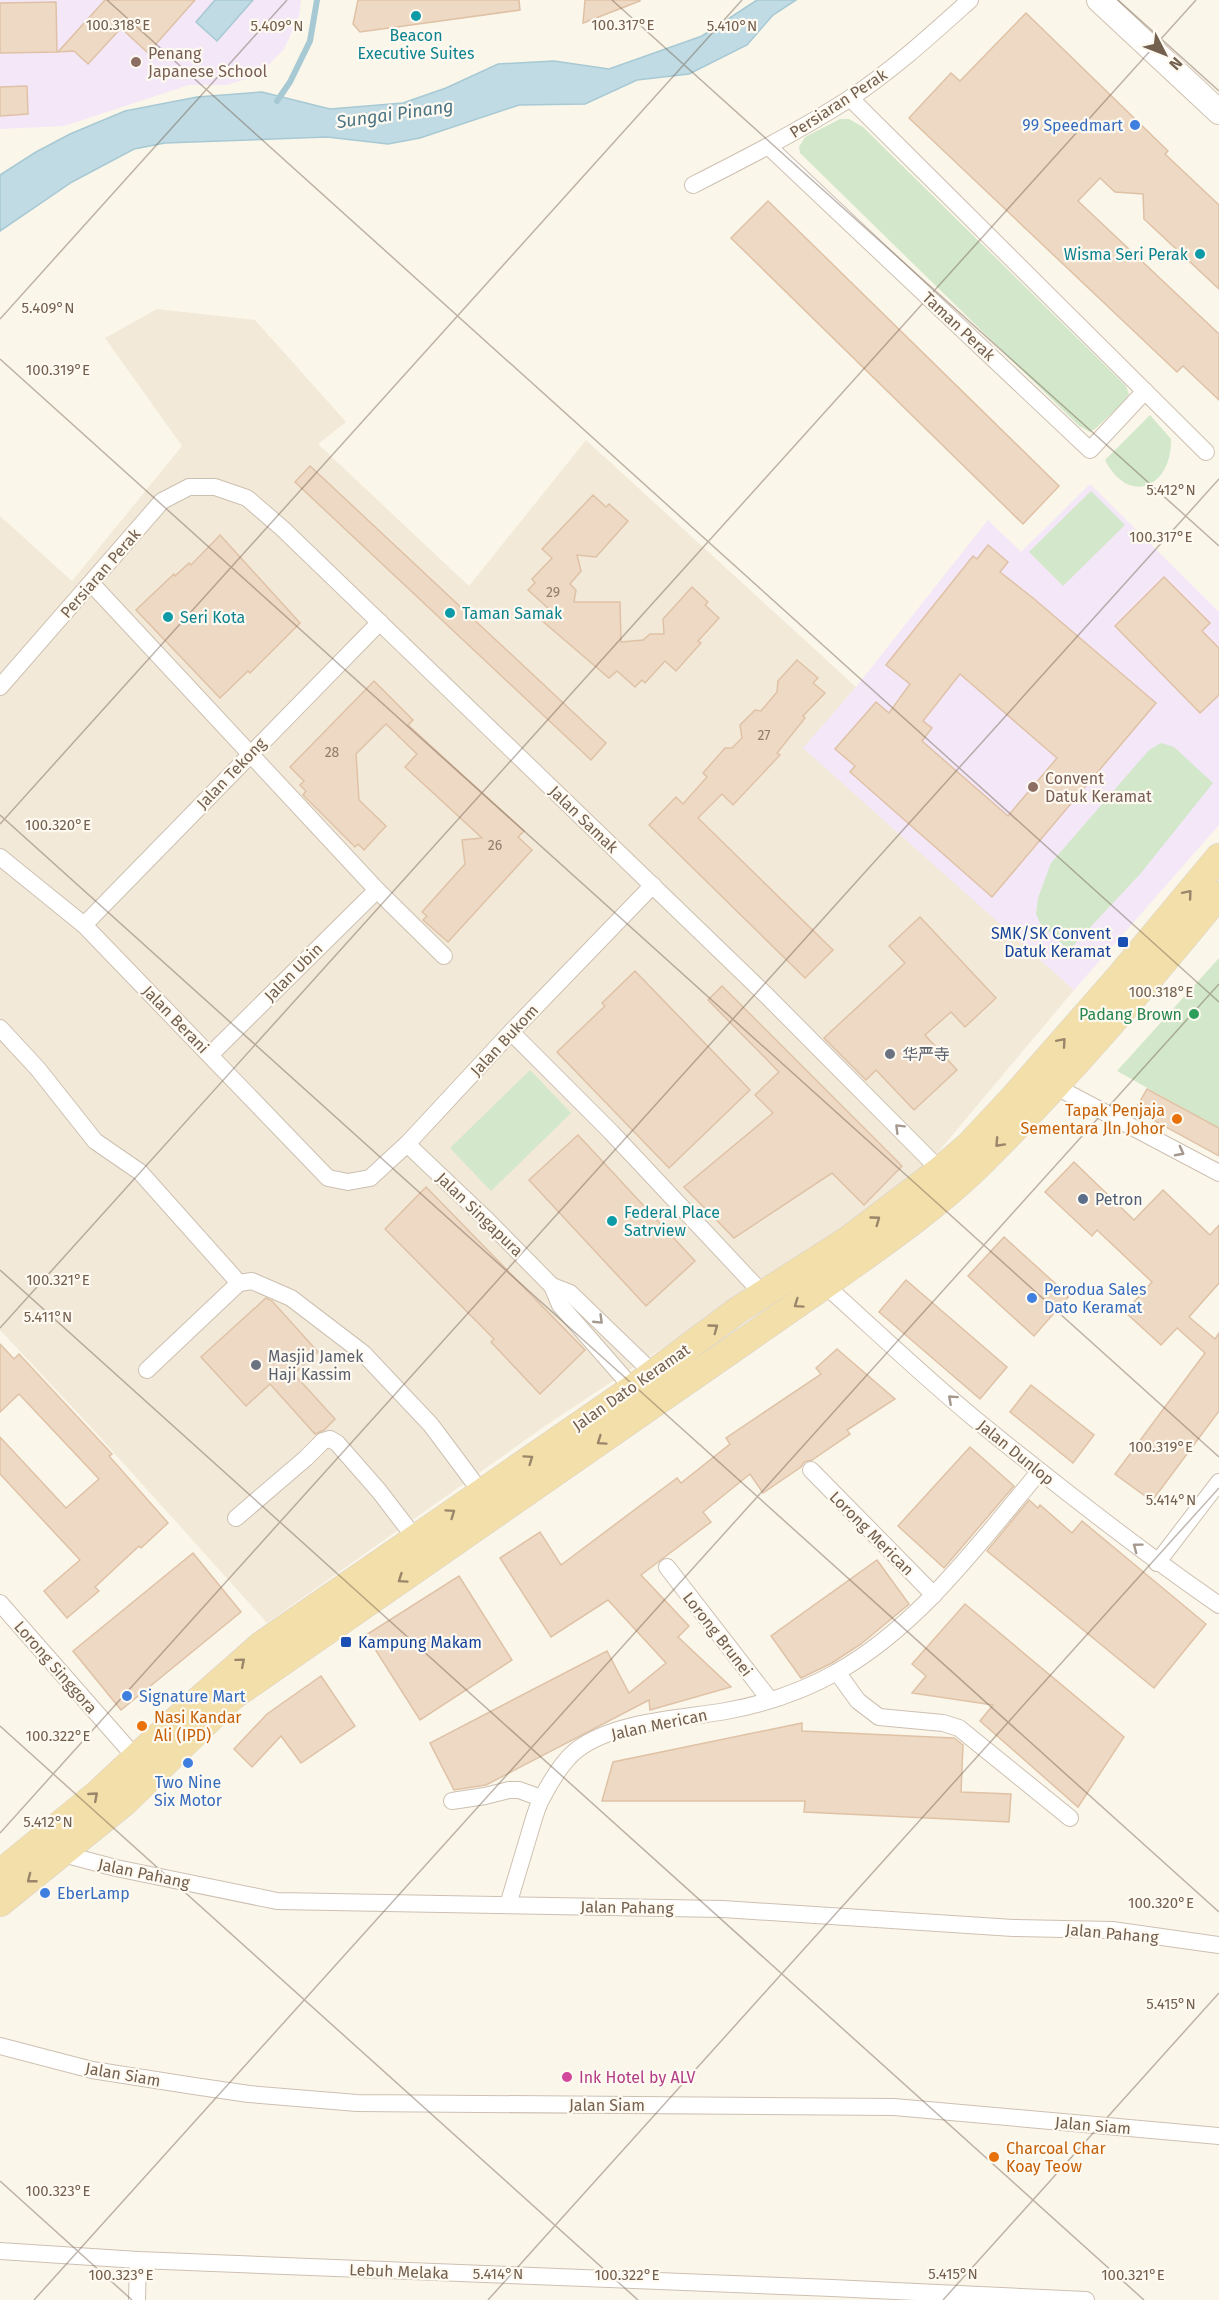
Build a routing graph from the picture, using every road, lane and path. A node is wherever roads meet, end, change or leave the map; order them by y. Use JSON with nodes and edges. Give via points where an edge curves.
{"nodes":[{"id":1,"x":970,"y":0,"type":"edge"},
{"id":2,"x":1103,"y":2,"type":"edge"},
{"id":3,"x":850,"y":98,"type":"junction"},
{"id":4,"x":1219,"y":112,"type":"edge"},
{"id":5,"x":769,"y":147,"type":"junction"},
{"id":6,"x":693,"y":185,"type":"dead end"},
{"id":7,"x":1145,"y":391,"type":"junction"},
{"id":8,"x":1206,"y":452,"type":"dead end"},
{"id":9,"x":215,"y":487,"type":"joint"},
{"id":10,"x":91,"y":583,"type":"junction"},
{"id":11,"x":380,"y":622,"type":"junction"},
{"id":12,"x":0,"y":687,"type":"edge"},
{"id":13,"x":251,"y":753,"type":"junction"},
{"id":14,"x":0,"y":857,"type":"edge"},
{"id":15,"x":1219,"y":857,"type":"edge"},
{"id":16,"x":652,"y":885,"type":"junction"},
{"id":17,"x":377,"y":890,"type":"junction"},
{"id":18,"x":1219,"y":896,"type":"edge"},
{"id":19,"x":84,"y":925,"type":"junction"},
{"id":20,"x":444,"y":956,"type":"dead end"},
{"id":21,"x":0,"y":1028,"type":"edge"},
{"id":22,"x":511,"y":1032,"type":"junction"},
{"id":23,"x":210,"y":1054,"type":"junction"},
{"id":24,"x":1044,"y":1080,"type":"junction"},
{"id":25,"x":407,"y":1144,"type":"junction"},
{"id":26,"x":940,"y":1170,"type":"junction"},
{"id":27,"x":1219,"y":1173,"type":"edge"},
{"id":28,"x":348,"y":1182,"type":"joint"},
{"id":29,"x":239,"y":1283,"type":"junction"},
{"id":30,"x":825,"y":1285,"type":"junction"},
{"id":31,"x":552,"y":1286,"type":"junction"},
{"id":32,"x":763,"y":1294,"type":"junction"},
{"id":33,"x":147,"y":1370,"type":"dead end"},
{"id":34,"x":645,"y":1389,"type":"junction"},
{"id":35,"x":811,"y":1470,"type":"dead end"},
{"id":36,"x":1040,"y":1471,"type":"junction"},
{"id":37,"x":1219,"y":1482,"type":"edge"},
{"id":38,"x":481,"y":1492,"type":"junction"},
{"id":39,"x":519,"y":1498,"type":"junction"},
{"id":40,"x":236,"y":1518,"type":"dead end"},
{"id":41,"x":415,"y":1538,"type":"junction"},
{"id":42,"x":1157,"y":1563,"type":"junction"},
{"id":43,"x":667,"y":1567,"type":"dead end"},
{"id":44,"x":934,"y":1595,"type":"junction"},
{"id":45,"x":0,"y":1603,"type":"edge"},
{"id":46,"x":1219,"y":1605,"type":"edge"},
{"id":47,"x":837,"y":1672,"type":"junction"},
{"id":48,"x":770,"y":1700,"type":"junction"},
{"id":49,"x":171,"y":1755,"type":"junction"},
{"id":50,"x":136,"y":1758,"type":"junction"},
{"id":51,"x":542,"y":1798,"type":"junction"},
{"id":52,"x":452,"y":1801,"type":"dead end"},
{"id":53,"x":1070,"y":1818,"type":"dead end"},
{"id":54,"x":53,"y":1847,"type":"junction"},
{"id":55,"x":0,"y":1873,"type":"edge"},
{"id":56,"x":0,"y":1903,"type":"edge"},
{"id":57,"x":508,"y":1905,"type":"junction"},
{"id":58,"x":1219,"y":1945,"type":"edge"},
{"id":59,"x":0,"y":2046,"type":"edge"},
{"id":60,"x":1219,"y":2136,"type":"edge"},
{"id":61,"x":0,"y":2251,"type":"edge"},
{"id":62,"x":138,"y":2260,"type":"junction"},
{"id":63,"x":137,"y":2300,"type":"edge"},
{"id":64,"x":1086,"y":2300,"type":"edge"}],
"edges":[{"from":1,"to":3,"type":"street","name":"Persiaran Perak"},
{"from":2,"to":4,"type":"main road"},
{"from":3,"to":5,"type":"street","name":"Persiaran Perak"},
{"from":3,"to":7,"type":"street"},
{"from":5,"to":6,"type":"street","name":"Persiaran Perak"},
{"from":5,"to":7,"type":"street","name":"Taman Perak","via":[[1090,450]]},
{"from":7,"to":8,"type":"street"},
{"from":9,"to":10,"type":"street","name":"Persiaran Perak","via":[[189,487],[162,501]]},
{"from":9,"to":11,"type":"street","name":"Jalan Samak","via":[[247,498]]},
{"from":10,"to":12,"type":"street","name":"Persiaran Perak"},
{"from":10,"to":13,"type":"street"},
{"from":11,"to":13,"type":"street","name":"Jalan Tekong"},
{"from":11,"to":16,"type":"street","name":"Jalan Samak"},
{"from":13,"to":17,"type":"street"},
{"from":13,"to":19,"type":"street","name":"Jalan Tekong"},
{"from":14,"to":19,"type":"street","name":"Jalan Berani"},
{"from":24,"to":15,"type":"main road","name":"Jalan Dato Keramat","one_way":true,"via":[[1120,976]]},
{"from":16,"to":22,"type":"street","name":"Jalan Bukom"},
{"from":26,"to":16,"type":"street","name":"Jalan Samak","one_way":true},
{"from":17,"to":20,"type":"street"},
{"from":17,"to":23,"type":"street","name":"Jalan Ubin"},
{"from":18,"to":24,"type":"main road","name":"Jalan Dato Keramat","via":[[1134,1000]]},
{"from":19,"to":23,"type":"street","name":"Jalan Berani"},
{"from":21,"to":29,"type":"street","via":[[95,1141],[140,1173]]},
{"from":22,"to":25,"type":"street","name":"Jalan Bukom"},
{"from":22,"to":32,"type":"street"},
{"from":23,"to":28,"type":"street","name":"Jalan Berani","via":[[328,1178]]},
{"from":24,"to":26,"type":"main road","name":"Jalan Dato Keramat"},
{"from":24,"to":27,"type":"street","one_way":true},
{"from":24,"to":30,"type":"main road","name":"Jalan Dato Keramat","one_way":true,"via":[[979,1166],[892,1238]]},
{"from":25,"to":28,"type":"street","name":"Jalan Bukom","via":[[370,1178]]},
{"from":25,"to":31,"type":"street","name":"Jalan Singapura"},
{"from":32,"to":26,"type":"main road","name":"Jalan Dato Keramat","one_way":true,"via":[[849,1239]]},
{"from":29,"to":33,"type":"street"},
{"from":29,"to":38,"type":"street","via":[[252,1281],[291,1298],[363,1353],[431,1425]]},
{"from":30,"to":34,"type":"main road","name":"Jalan Dato Keramat","one_way":true},
{"from":36,"to":30,"type":"street","name":"Jalan Dunlop","one_way":true,"via":[[974,1418]]},
{"from":31,"to":34,"type":"street","name":"Jalan Singapura","via":[[560,1305]]},
{"from":31,"to":34,"type":"street","name":"Jalan Singapura","one_way":true,"via":[[570,1293]]},
{"from":34,"to":32,"type":"main road","name":"Jalan Dato Keramat","one_way":true},
{"from":38,"to":34,"type":"main road","name":"Jalan Dato Keramat","one_way":true},
{"from":34,"to":39,"type":"main road","name":"Jalan Dato Keramat","one_way":true},
{"from":35,"to":44,"type":"street","name":"Lorong Merican"},
{"from":42,"to":36,"type":"street","name":"Jalan Dunlop","one_way":true},
{"from":36,"to":44,"type":"street","name":"Jalan Merican"},
{"from":37,"to":42,"type":"street"},
{"from":38,"to":39,"type":"street","via":[[495,1502]]},
{"from":41,"to":38,"type":"main road","name":"Jalan Dato Keramat","one_way":true},
{"from":39,"to":49,"type":"main road","name":"Jalan Dato Keramat","one_way":true,"via":[[232,1697]]},
{"from":40,"to":41,"type":"street","via":[[322,1441],[330,1439],[380,1491]]},
{"from":50,"to":41,"type":"main road","name":"Jalan Dato Keramat","one_way":true,"via":[[261,1645]]},
{"from":42,"to":46,"type":"street","name":"Jalan Dunlop"},
{"from":43,"to":48,"type":"street","name":"Lorong Brunei"},
{"from":44,"to":47,"type":"street","name":"Jalan Merican","via":[[886,1640]]},
{"from":45,"to":50,"type":"street","name":"Lorong Singgora"},
{"from":47,"to":48,"type":"street","name":"Jalan Merican"},
{"from":47,"to":53,"type":"street","via":[[858,1701],[879,1717],[952,1725]]},
{"from":48,"to":51,"type":"street","name":"Jalan Merican","via":[[605,1735],[577,1750],[557,1772]]},
{"from":49,"to":50,"type":"street"},
{"from":49,"to":54,"type":"main road","name":"Jalan Dato Keramat","via":[[125,1802]]},
{"from":54,"to":50,"type":"main road","name":"Jalan Dato Keramat","one_way":true},
{"from":51,"to":52,"type":"street","via":[[509,1790]]},
{"from":51,"to":57,"type":"street","name":"Jalan Merican"},
{"from":54,"to":55,"type":"main road","name":"Jalan Dato Keramat"},
{"from":54,"to":56,"type":"main road","name":"Jalan Dato Keramat","one_way":true},
{"from":54,"to":57,"type":"street","name":"Jalan Pahang","via":[[116,1868],[277,1901]]},
{"from":57,"to":58,"type":"street","name":"Jalan Pahang","via":[[723,1910],[1013,1928],[1112,1930]]},
{"from":59,"to":60,"type":"street","name":"Jalan Siam","via":[[92,2070],[152,2080],[249,2094],[357,2103],[894,2107]]},
{"from":61,"to":62,"type":"street","name":"Lebuh Melaka"},
{"from":62,"to":63,"type":"street"},
{"from":62,"to":64,"type":"street","name":"Lebuh Melaka"}]}
